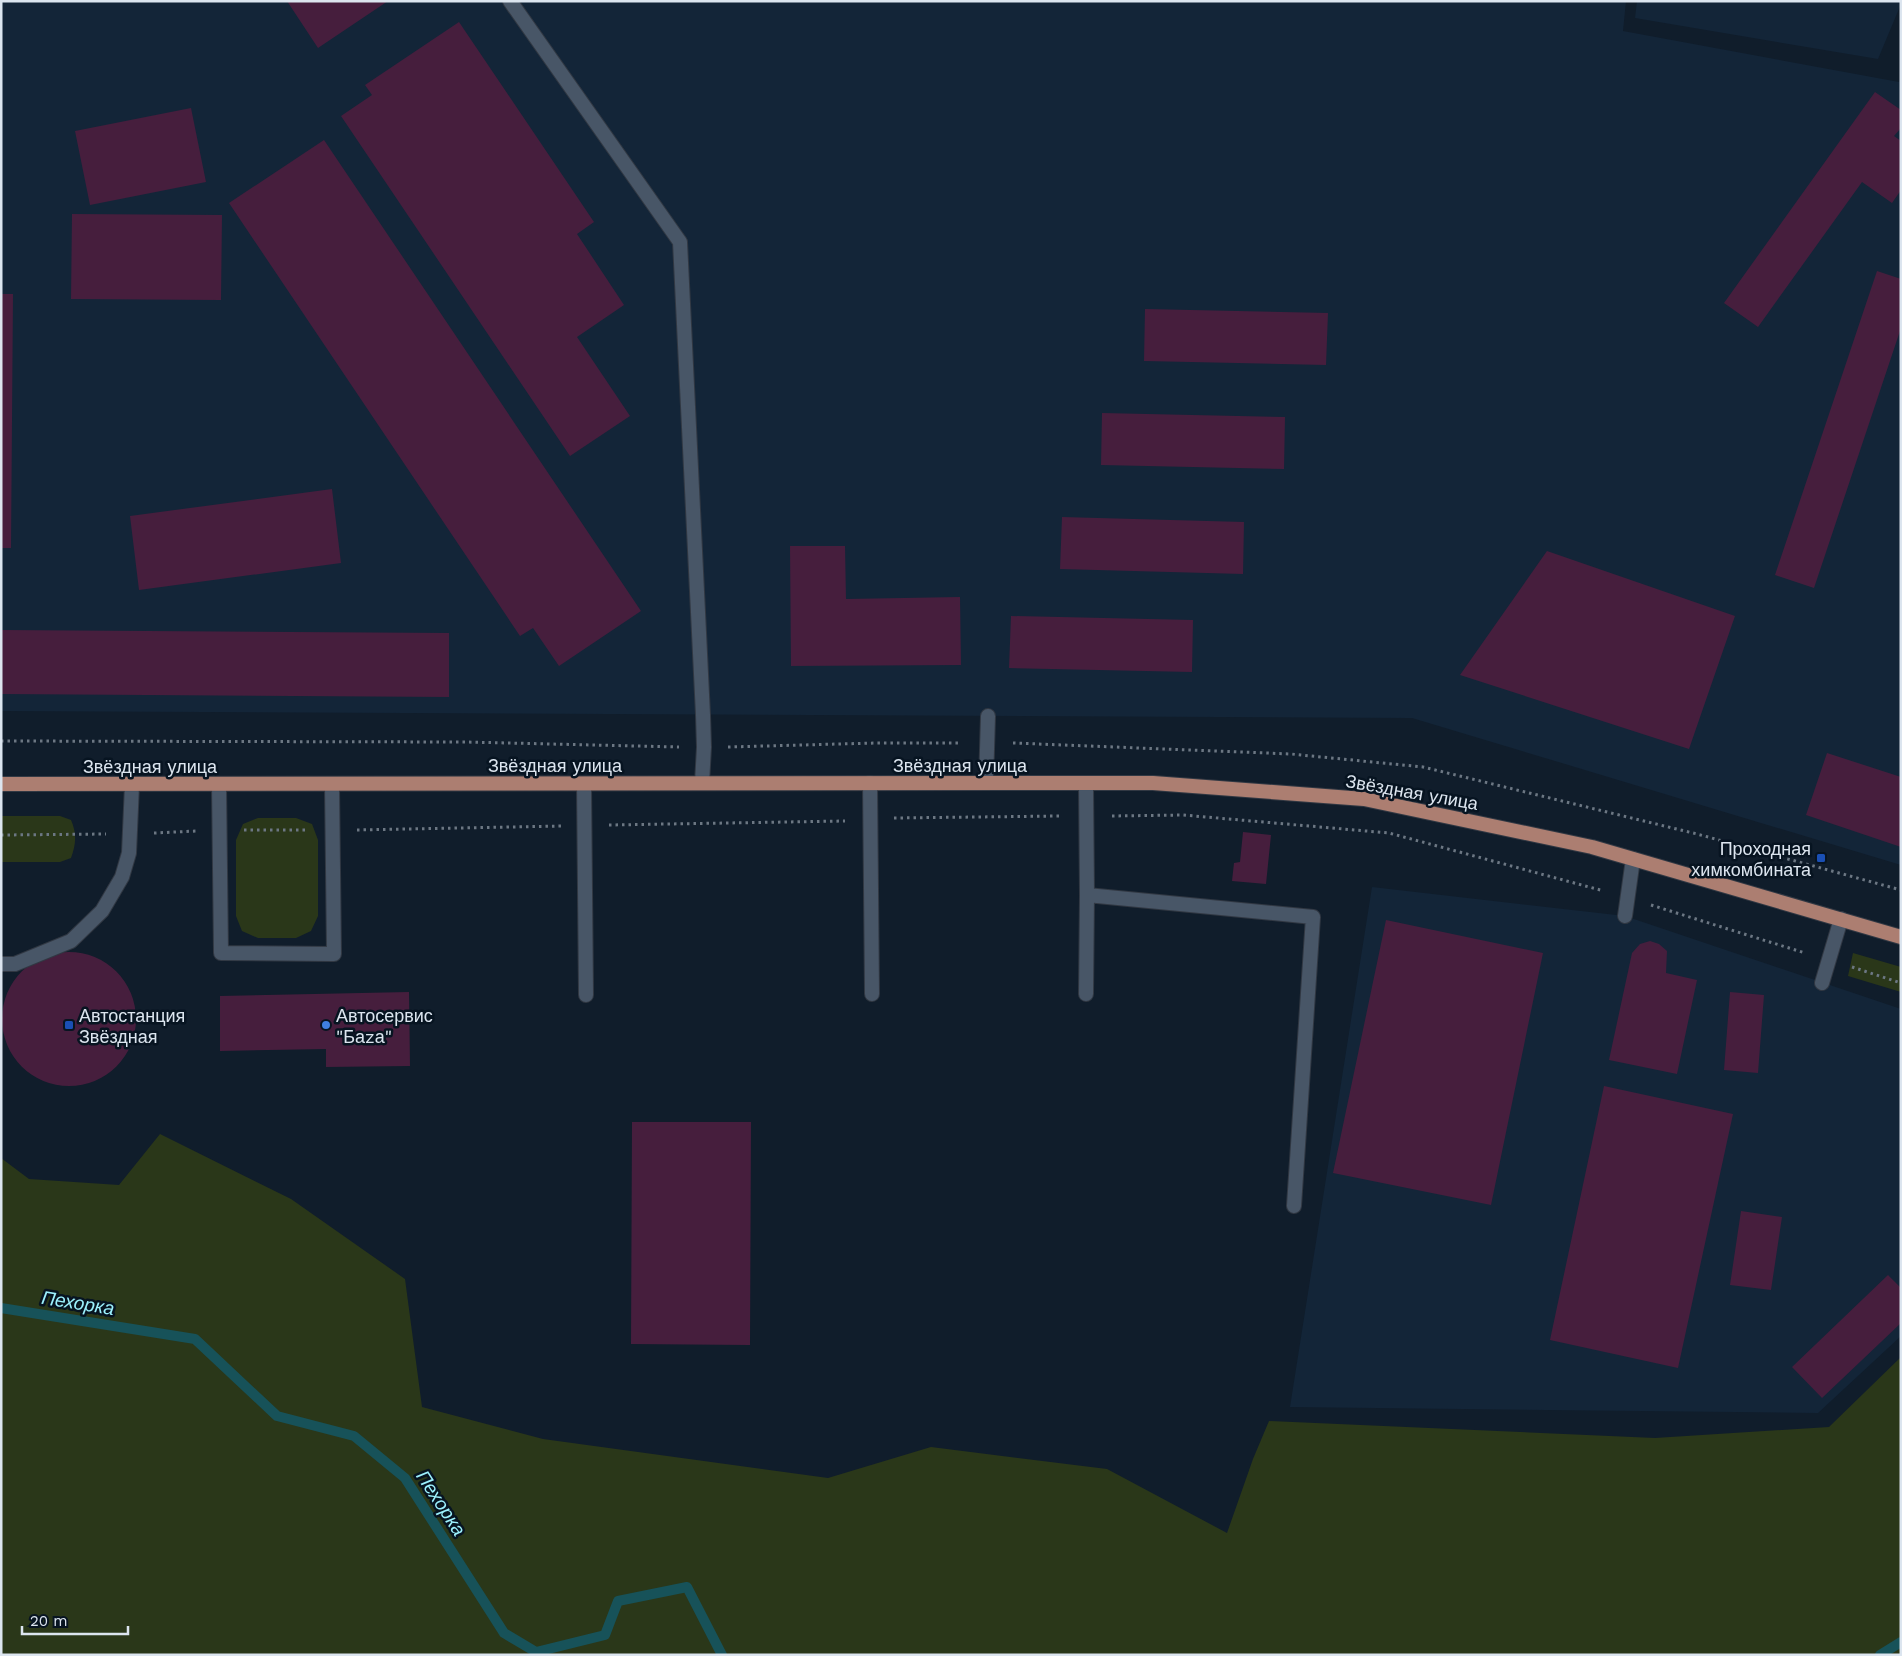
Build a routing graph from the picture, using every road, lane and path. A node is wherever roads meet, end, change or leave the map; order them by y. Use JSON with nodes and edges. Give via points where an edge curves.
{"nodes":[{"id":1,"x":510,"y":1,"type":"edge"},
{"id":2,"x":988,"y":716,"type":"dead end"},
{"id":3,"x":702,"y":783,"type":"junction"},
{"id":4,"x":870,"y":783,"type":"junction"},
{"id":5,"x":986,"y":783,"type":"junction"},
{"id":6,"x":1,"y":784,"type":"edge"},
{"id":7,"x":584,"y":784,"type":"junction"},
{"id":8,"x":1086,"y":784,"type":"junction"},
{"id":9,"x":132,"y":785,"type":"junction"},
{"id":10,"x":219,"y":785,"type":"junction"},
{"id":11,"x":332,"y":785,"type":"junction"},
{"id":12,"x":1085,"y":816,"type":"junction"},
{"id":13,"x":870,"y":820,"type":"junction"},
{"id":14,"x":130,"y":833,"type":"junction"},
{"id":15,"x":1,"y":835,"type":"edge"},
{"id":16,"x":1634,"y":859,"type":"junction"},
{"id":17,"x":1087,"y":895,"type":"junction"},
{"id":18,"x":1628,"y":898,"type":"junction"},
{"id":19,"x":1626,"y":916,"type":"dead end"},
{"id":20,"x":1841,"y":919,"type":"junction"},
{"id":21,"x":1901,"y":937,"type":"edge"},
{"id":22,"x":1828,"y":960,"type":"junction"},
{"id":23,"x":1,"y":964,"type":"edge"},
{"id":24,"x":1822,"y":983,"type":"dead end"},
{"id":25,"x":1901,"y":983,"type":"edge"},
{"id":26,"x":872,"y":994,"type":"dead end"},
{"id":27,"x":1086,"y":994,"type":"dead end"},
{"id":28,"x":586,"y":995,"type":"dead end"},
{"id":29,"x":1294,"y":1206,"type":"dead end"}],
"edges":[{"from":1,"to":3,"type":"lane","via":[[680,242],[703,714]]},
{"from":2,"to":5,"type":"lane"},
{"from":3,"to":4,"type":"main road","name":"Звёздная улица"},
{"from":3,"to":7,"type":"main road","name":"Звёздная улица"},
{"from":4,"to":5,"type":"main road","name":"Звёздная улица"},
{"from":4,"to":13,"type":"lane"},
{"from":5,"to":8,"type":"main road","name":"Звёздная улица"},
{"from":6,"to":9,"type":"main road","name":"Звёздная улица"},
{"from":7,"to":11,"type":"main road","name":"Звёздная улица"},
{"from":7,"to":28,"type":"lane"},
{"from":8,"to":12,"type":"lane"},
{"from":8,"to":16,"type":"main road","name":"Звёздная улица","via":[[1153,783],[1364,799],[1592,847]]},
{"from":9,"to":10,"type":"main road","name":"Звёздная улица"},
{"from":9,"to":14,"type":"lane"},
{"from":10,"to":11,"type":"main road","name":"Звёздная улица"},
{"from":10,"to":11,"type":"lane","via":[[221,953],[334,954]]},
{"from":12,"to":13,"type":"path"},
{"from":12,"to":17,"type":"lane"},
{"from":12,"to":18,"type":"path","via":[[1183,815],[1389,833]]},
{"from":13,"to":26,"type":"lane"},
{"from":14,"to":15,"type":"path"},
{"from":14,"to":23,"type":"lane","via":[[122,877],[102,911],[71,941],[16,964]]},
{"from":16,"to":18,"type":"lane"},
{"from":16,"to":20,"type":"main road","name":"Звёздная улица"},
{"from":17,"to":27,"type":"lane"},
{"from":17,"to":29,"type":"lane","via":[[1313,917]]},
{"from":18,"to":19,"type":"lane"},
{"from":18,"to":22,"type":"path"},
{"from":20,"to":21,"type":"main road","name":"Звёздная улица"},
{"from":20,"to":22,"type":"lane"},
{"from":22,"to":24,"type":"lane"},
{"from":22,"to":25,"type":"path"}]}
